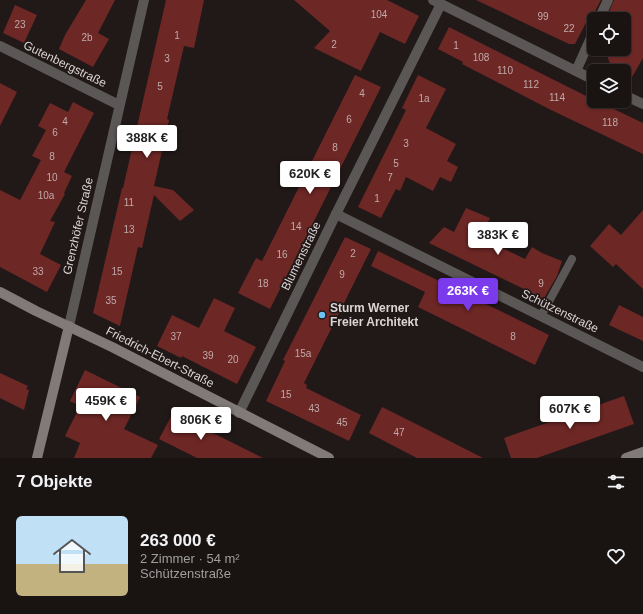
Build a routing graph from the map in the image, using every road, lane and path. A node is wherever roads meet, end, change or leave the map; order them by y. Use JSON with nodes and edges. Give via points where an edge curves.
{"nodes":[{"id":1,"x":144,"y":0,"type":"edge"},
{"id":2,"x":608,"y":0,"type":"edge"},
{"id":3,"x":437,"y":2,"type":"edge"},
{"id":4,"x":602,"y":12,"type":"edge"},
{"id":5,"x":0,"y":46,"type":"edge"},
{"id":6,"x":587,"y":47,"type":"edge"},
{"id":7,"x":576,"y":71,"type":"junction"},
{"id":8,"x":587,"y":76,"type":"edge"},
{"id":9,"x":631,"y":98,"type":"edge"},
{"id":10,"x":643,"y":104,"type":"edge"},
{"id":11,"x":119,"y":105,"type":"junction"},
{"id":12,"x":336,"y":214,"type":"junction"},
{"id":13,"x":572,"y":259,"type":"dead end"},
{"id":14,"x":0,"y":292,"type":"edge"},
{"id":15,"x":541,"y":316,"type":"junction"},
{"id":16,"x":69,"y":326,"type":"junction"},
{"id":17,"x":643,"y":367,"type":"edge"},
{"id":18,"x":239,"y":413,"type":"junction"},
{"id":19,"x":643,"y":452,"type":"edge"},
{"id":20,"x":37,"y":458,"type":"edge"},
{"id":21,"x":328,"y":458,"type":"edge"},
{"id":22,"x":626,"y":458,"type":"edge"}],
"edges":[{"from":1,"to":11,"type":"street","name":"Grenzhöfer Straße"},
{"from":2,"to":4,"type":"street"},
{"from":3,"to":7,"type":"street"},
{"from":3,"to":12,"type":"street","name":"Blumenstraße"},
{"from":5,"to":11,"type":"street","name":"Gutenbergstraße"},
{"from":6,"to":7,"type":"street"},
{"from":7,"to":8,"type":"street"},
{"from":9,"to":10,"type":"street"},
{"from":11,"to":16,"type":"street","name":"Grenzhöfer Straße"},
{"from":12,"to":15,"type":"street","name":"Schützenstraße"},
{"from":12,"to":18,"type":"street","name":"Blumenstraße"},
{"from":13,"to":15,"type":"lane"},
{"from":14,"to":16,"type":"main road","name":"Friedrich-Ebert-Straße"},
{"from":15,"to":17,"type":"street","name":"Schützenstraße"},
{"from":16,"to":18,"type":"main road","name":"Friedrich-Ebert-Straße"},
{"from":16,"to":20,"type":"main road","name":"Grenzhöfer Straße"},
{"from":18,"to":21,"type":"main road","name":"Friedrich-Ebert-Straße"},
{"from":19,"to":22,"type":"main road"}]}
